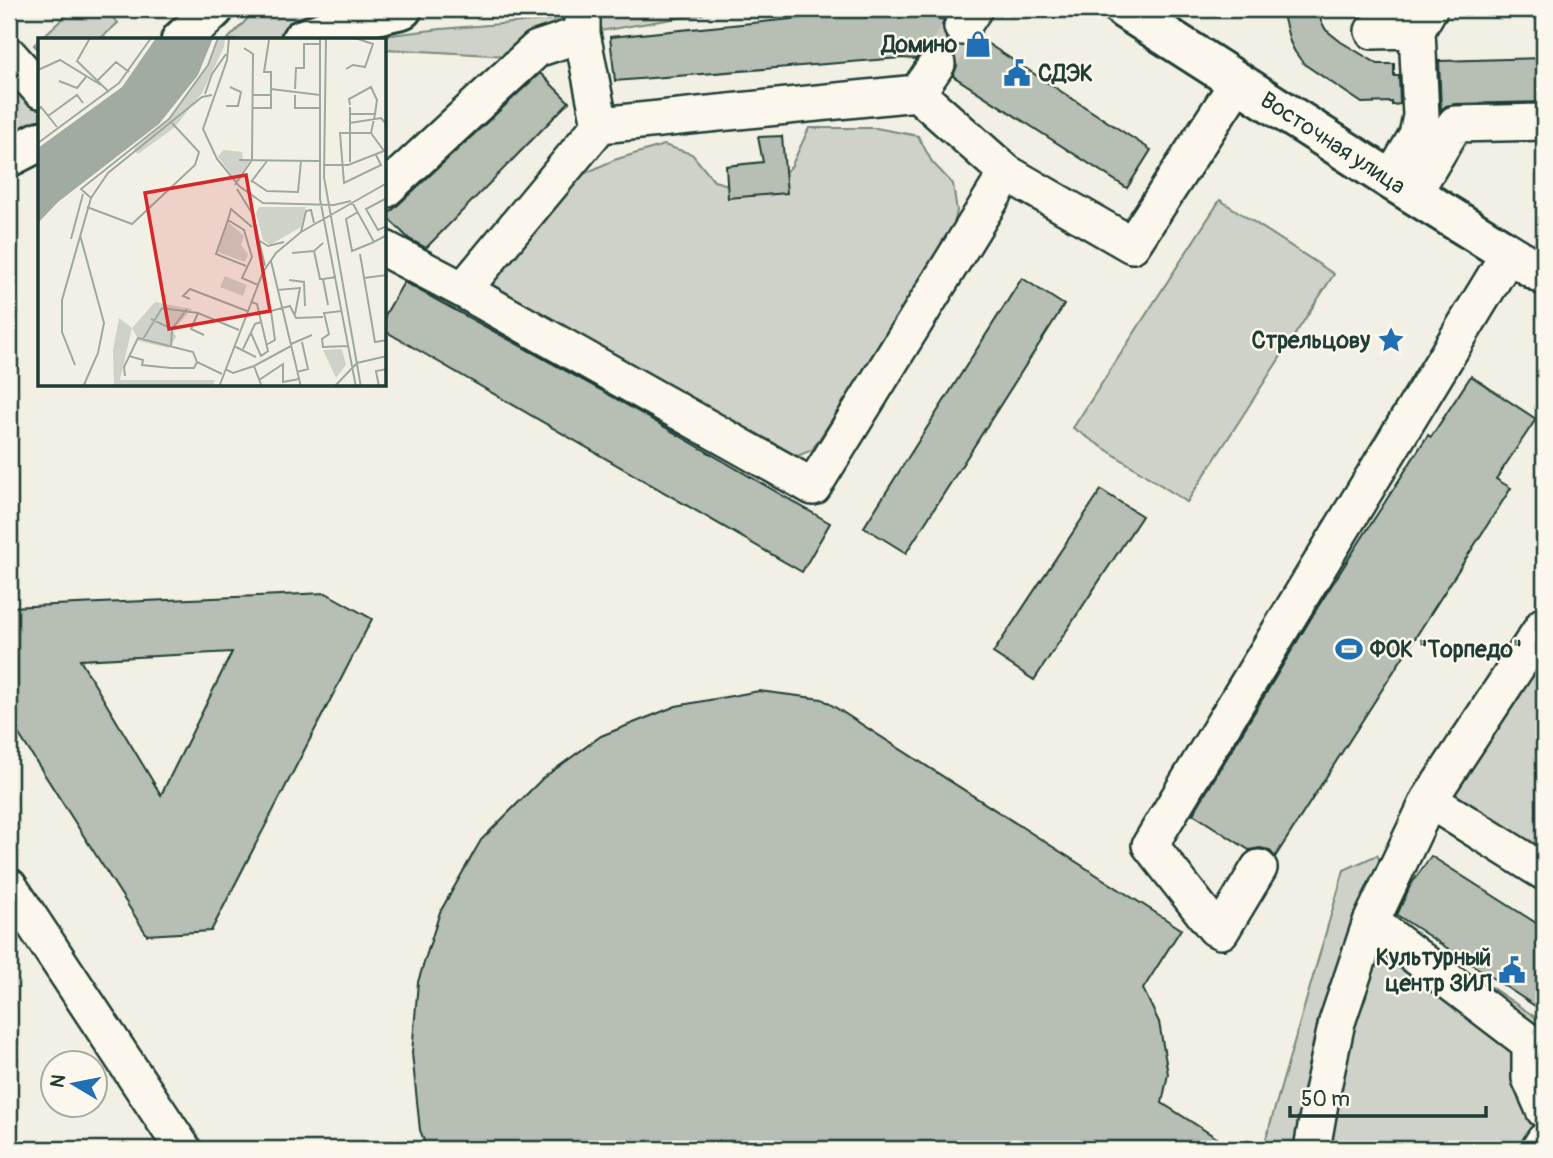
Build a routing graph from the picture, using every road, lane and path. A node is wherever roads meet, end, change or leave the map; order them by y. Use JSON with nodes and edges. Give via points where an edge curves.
{"nodes":[{"id":1,"x":214,"y":9,"type":"edge"},
{"id":2,"x":402,"y":9,"type":"edge"},
{"id":3,"x":1124,"y":9,"type":"edge"},
{"id":4,"x":1423,"y":19,"type":"edge"},
{"id":5,"x":582,"y":21,"type":"edge"},
{"id":6,"x":1373,"y":32,"type":"dead end"},
{"id":7,"x":183,"y":38,"type":"edge"},
{"id":8,"x":306,"y":38,"type":"edge"},
{"id":9,"x":9,"y":55,"type":"edge"},
{"id":10,"x":937,"y":65,"type":"tunnel mouth"},
{"id":11,"x":1238,"y":82,"type":"junction"},
{"id":12,"x":38,"y":88,"type":"edge"},
{"id":13,"x":917,"y":93,"type":"junction"},
{"id":14,"x":1544,"y":122,"type":"edge"},
{"id":15,"x":600,"y":125,"type":"junction"},
{"id":16,"x":38,"y":142,"type":"edge"},
{"id":17,"x":9,"y":157,"type":"edge"},
{"id":18,"x":38,"y":170,"type":"edge"},
{"id":19,"x":1007,"y":173,"type":"junction"},
{"id":20,"x":9,"y":185,"type":"edge"},
{"id":21,"x":1402,"y":187,"type":"junction"},
{"id":22,"x":387,"y":188,"type":"edge"},
{"id":23,"x":387,"y":250,"type":"edge"},
{"id":24,"x":1509,"y":254,"type":"junction"},
{"id":25,"x":1544,"y":275,"type":"edge"},
{"id":26,"x":463,"y":290,"type":"junction"},
{"id":27,"x":1543,"y":632,"type":"edge"},
{"id":28,"x":1429,"y":800,"type":"junction"},
{"id":29,"x":1259,"y":868,"type":"dead end"},
{"id":30,"x":1544,"y":872,"type":"edge"},
{"id":31,"x":9,"y":886,"type":"edge"},
{"id":32,"x":1371,"y":922,"type":"junction"},
{"id":33,"x":1544,"y":1110,"type":"edge"},
{"id":34,"x":1544,"y":1141,"type":"edge"},
{"id":35,"x":183,"y":1149,"type":"edge"},
{"id":36,"x":1312,"y":1149,"type":"edge"},
{"id":37,"x":1539,"y":1149,"type":"edge"}],
"edges":[{"from":1,"to":7,"type":"main road"},
{"from":2,"to":8,"type":"main road","via":[[356,19]]},
{"from":3,"to":11,"type":"main road","name":"Восточная улица"},
{"from":4,"to":6,"type":"street"},
{"from":4,"to":21,"type":"street","via":[[1421,116]]},
{"from":5,"to":15,"type":"street"},
{"from":5,"to":22,"type":"street","via":[[537,49]]},
{"from":9,"to":12,"type":"street"},
{"from":10,"to":13,"type":"street"},
{"from":11,"to":19,"type":"street","via":[[1132,245]]},
{"from":11,"to":21,"type":"main road","name":"Восточная улица"},
{"from":13,"to":15,"type":"street"},
{"from":13,"to":19,"type":"street"},
{"from":14,"to":21,"type":"street","via":[[1455,124]]},
{"from":15,"to":26,"type":"street"},
{"from":16,"to":17,"type":"main road"},
{"from":18,"to":20,"type":"main road"},
{"from":19,"to":26,"type":"street","via":[[813,487]]},
{"from":21,"to":24,"type":"main road","name":"Восточная улица"},
{"from":23,"to":26,"type":"street"},
{"from":24,"to":25,"type":"main road","name":"Восточная улица"},
{"from":24,"to":29,"type":"street","via":[[1150,845],[1221,931]]},
{"from":27,"to":28,"type":"street"},
{"from":28,"to":30,"type":"street"},
{"from":28,"to":32,"type":"street"},
{"from":31,"to":35,"type":"street"},
{"from":32,"to":33,"type":"street","via":[[1530,1043],[1530,1078]]},
{"from":32,"to":36,"type":"street","via":[[1338,1022]]},
{"from":34,"to":37,"type":"street"}]}
